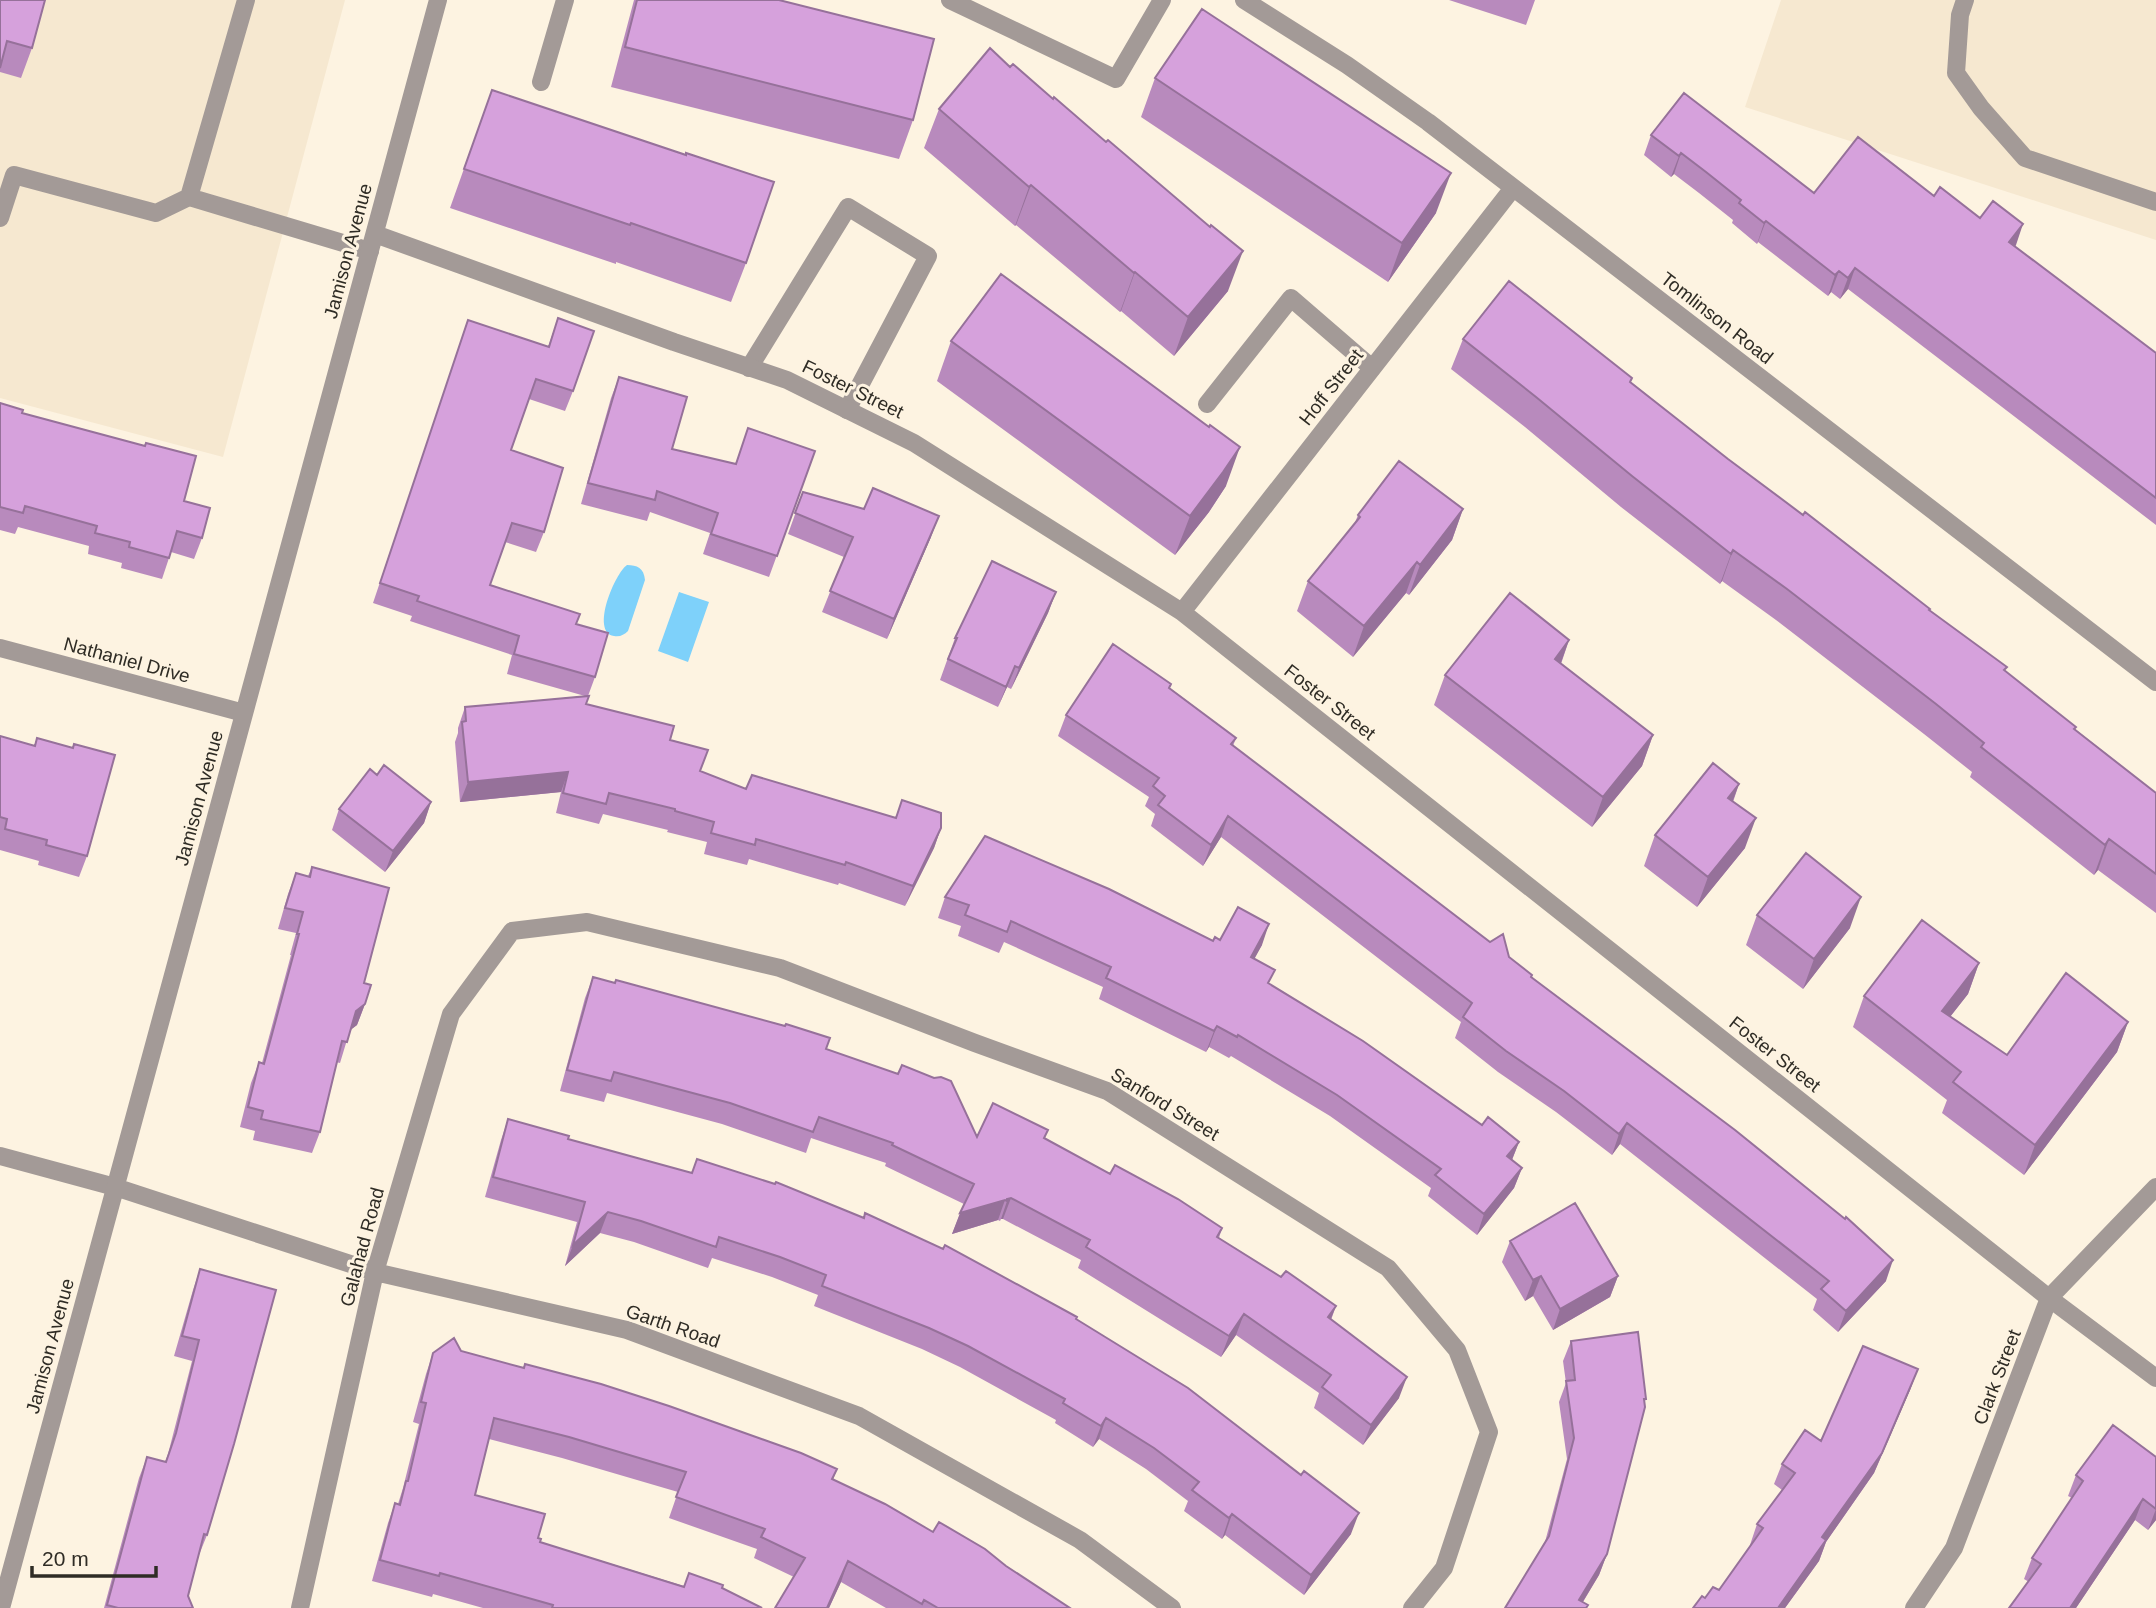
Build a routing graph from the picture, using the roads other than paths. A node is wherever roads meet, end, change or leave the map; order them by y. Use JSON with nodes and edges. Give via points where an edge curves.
{"nodes":[{"id":1,"x":246,"y":0,"type":"edge"},
{"id":2,"x":438,"y":0,"type":"edge"},
{"id":3,"x":565,"y":0,"type":"edge"},
{"id":4,"x":950,"y":0,"type":"edge"},
{"id":5,"x":1162,"y":0,"type":"edge"},
{"id":6,"x":1244,"y":0,"type":"edge"},
{"id":7,"x":1965,"y":0,"type":"edge"},
{"id":8,"x":1269,"y":6,"type":"edge"},
{"id":9,"x":541,"y":82,"type":"dead end"},
{"id":10,"x":1513,"y":188,"type":"junction"},
{"id":11,"x":190,"y":197,"type":"junction"},
{"id":12,"x":2156,"y":202,"type":"edge"},
{"id":13,"x":0,"y":218,"type":"edge"},
{"id":14,"x":373,"y":243,"type":"junction"},
{"id":15,"x":749,"y":368,"type":"junction"},
{"id":16,"x":1372,"y":368,"type":"junction"},
{"id":17,"x":1207,"y":404,"type":"dead end"},
{"id":18,"x":847,"y":410,"type":"junction"},
{"id":19,"x":1182,"y":612,"type":"junction"},
{"id":20,"x":0,"y":648,"type":"edge"},
{"id":21,"x":2156,"y":682,"type":"edge"},
{"id":22,"x":244,"y":713,"type":"junction"},
{"id":23,"x":526,"y":930,"type":"joint"},
{"id":24,"x":0,"y":1156,"type":"edge"},
{"id":25,"x":115,"y":1187,"type":"junction"},
{"id":26,"x":2156,"y":1187,"type":"edge"},
{"id":27,"x":375,"y":1272,"type":"junction"},
{"id":28,"x":2049,"y":1298,"type":"junction"},
{"id":29,"x":2156,"y":1378,"type":"edge"},
{"id":30,"x":1,"y":1608,"type":"edge"},
{"id":31,"x":300,"y":1608,"type":"edge"},
{"id":32,"x":1172,"y":1608,"type":"edge"},
{"id":33,"x":1412,"y":1608,"type":"edge"},
{"id":34,"x":1914,"y":1608,"type":"edge"}],
"edges":[{"from":1,"to":11,"type":"street"},
{"from":2,"to":14,"type":"street","name":"Jamison Avenue"},
{"from":3,"to":9,"type":"street"},
{"from":4,"to":5,"type":"street","via":[[1116,79]]},
{"from":6,"to":8,"type":"street","name":"Tomlinson Road"},
{"from":7,"to":12,"type":"street","via":[[1956,72],[1980,108],[2025,158]]},
{"from":8,"to":10,"type":"street","name":"Tomlinson Road"},
{"from":10,"to":16,"type":"street","name":"Hoff Street"},
{"from":10,"to":21,"type":"street","name":"Tomlinson Road"},
{"from":11,"to":13,"type":"street","via":[[156,213],[14,175]]},
{"from":11,"to":14,"type":"street","name":"Foster Street"},
{"from":14,"to":15,"type":"street","name":"Foster Street"},
{"from":14,"to":22,"type":"street","name":"Jamison Avenue"},
{"from":15,"to":18,"type":"street","name":"Foster Street","via":[[787,380]]},
{"from":15,"to":18,"type":"street","via":[[848,207],[928,256]]},
{"from":16,"to":17,"type":"street","via":[[1290,298]]},
{"from":16,"to":19,"type":"street","name":"Hoff Street"},
{"from":18,"to":19,"type":"street","name":"Foster Street","via":[[914,443]]},
{"from":19,"to":28,"type":"street","name":"Foster Street"},
{"from":20,"to":22,"type":"street","name":"Nathaniel Drive"},
{"from":22,"to":25,"type":"street","name":"Jamison Avenue"},
{"from":23,"to":27,"type":"street","name":"Galahad Road","via":[[512,931],[451,1014]]},
{"from":23,"to":33,"type":"street","name":"Sanford Street","via":[[587,922],[780,968],[1107,1091],[1388,1268],[1457,1350],[1489,1432],[1444,1568]]},
{"from":24,"to":25,"type":"street","name":"Garth Road"},
{"from":25,"to":27,"type":"street","name":"Garth Road"},
{"from":25,"to":30,"type":"street","name":"Jamison Avenue"},
{"from":26,"to":28,"type":"street","name":"Clark Street"},
{"from":27,"to":31,"type":"street","name":"Galahad Road"},
{"from":27,"to":32,"type":"street","name":"Garth Road","via":[[627,1330],[859,1416],[1080,1539]]},
{"from":28,"to":29,"type":"street","name":"Foster Street"},
{"from":28,"to":34,"type":"street","name":"Clark Street","via":[[1954,1548]]}]}
